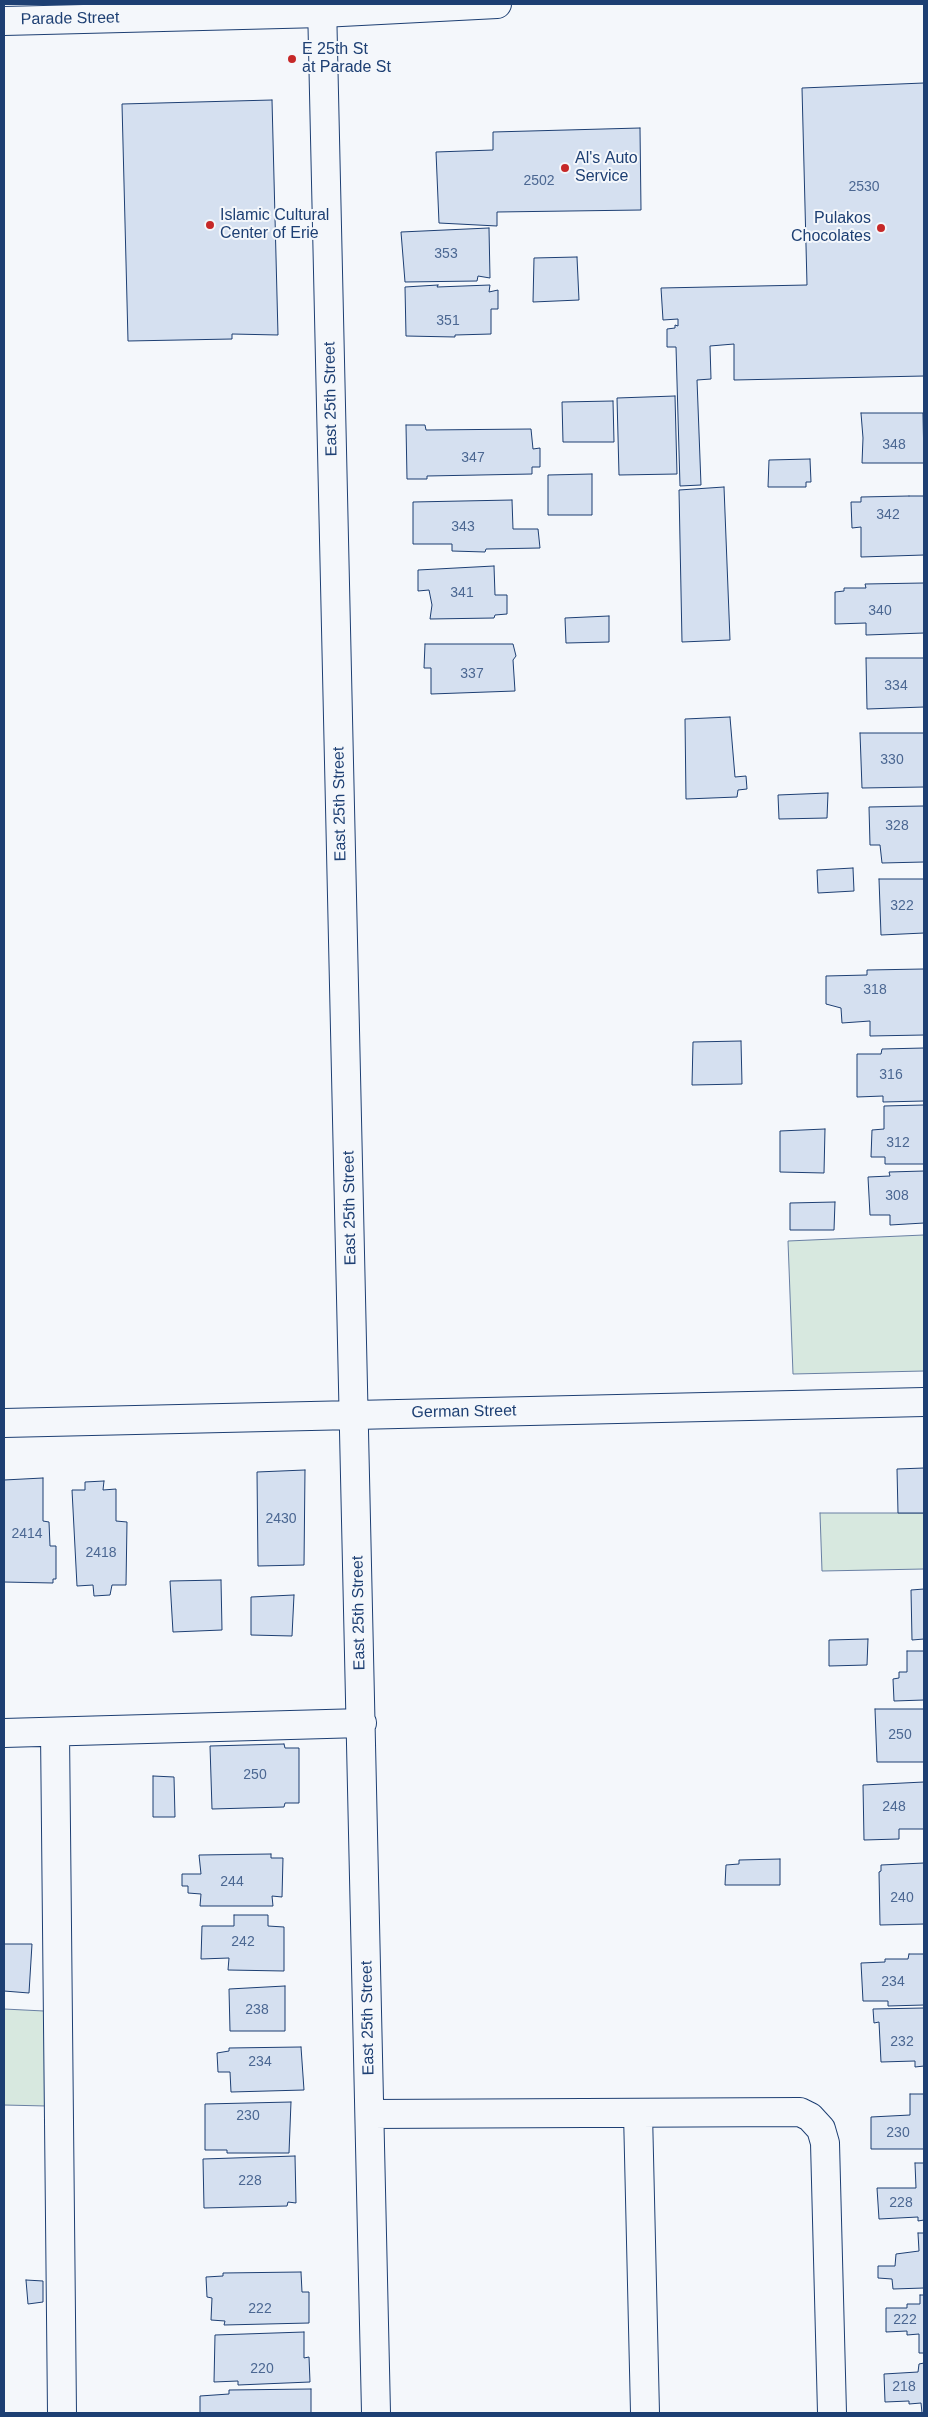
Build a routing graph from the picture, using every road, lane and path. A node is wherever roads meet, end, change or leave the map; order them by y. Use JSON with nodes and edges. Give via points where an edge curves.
{"nodes":[{"id":1,"x":496,"y":4,"type":"edge"},
{"id":2,"x":322,"y":8,"type":"edge"},
{"id":3,"x":4,"y":20,"type":"edge"},
{"id":4,"x":924,"y":1402,"type":"edge"},
{"id":5,"x":354,"y":1415,"type":"junction"},
{"id":6,"x":4,"y":1422,"type":"edge"},
{"id":7,"x":362,"y":1723,"type":"junction"},
{"id":8,"x":55,"y":1732,"type":"junction"},
{"id":9,"x":4,"y":1733,"type":"edge"},
{"id":10,"x":638,"y":2113,"type":"junction"},
{"id":11,"x":370,"y":2114,"type":"junction"},
{"id":12,"x":62,"y":2413,"type":"edge"},
{"id":13,"x":376,"y":2413,"type":"edge"},
{"id":14,"x":645,"y":2413,"type":"edge"},
{"id":15,"x":832,"y":2413,"type":"edge"}],
"edges":[{"from":1,"to":2,"type":"street","name":"Parade Street"},
{"from":2,"to":3,"type":"street","name":"Parade Street"},
{"from":2,"to":5,"type":"street","name":"East 25th Street"},
{"from":4,"to":5,"type":"street","name":"German Street"},
{"from":5,"to":6,"type":"street","name":"German Street"},
{"from":5,"to":7,"type":"street","name":"East 25th Street"},
{"from":7,"to":8,"type":"street"},
{"from":7,"to":11,"type":"street","name":"East 25th Street"},
{"from":8,"to":9,"type":"street"},
{"from":8,"to":12,"type":"street"},
{"from":10,"to":11,"type":"street"},
{"from":10,"to":14,"type":"street"},
{"from":10,"to":15,"type":"street","via":[[800,2112],[821,2129],[826,2143]]},
{"from":11,"to":13,"type":"street","name":"East 25th Street"}]}
